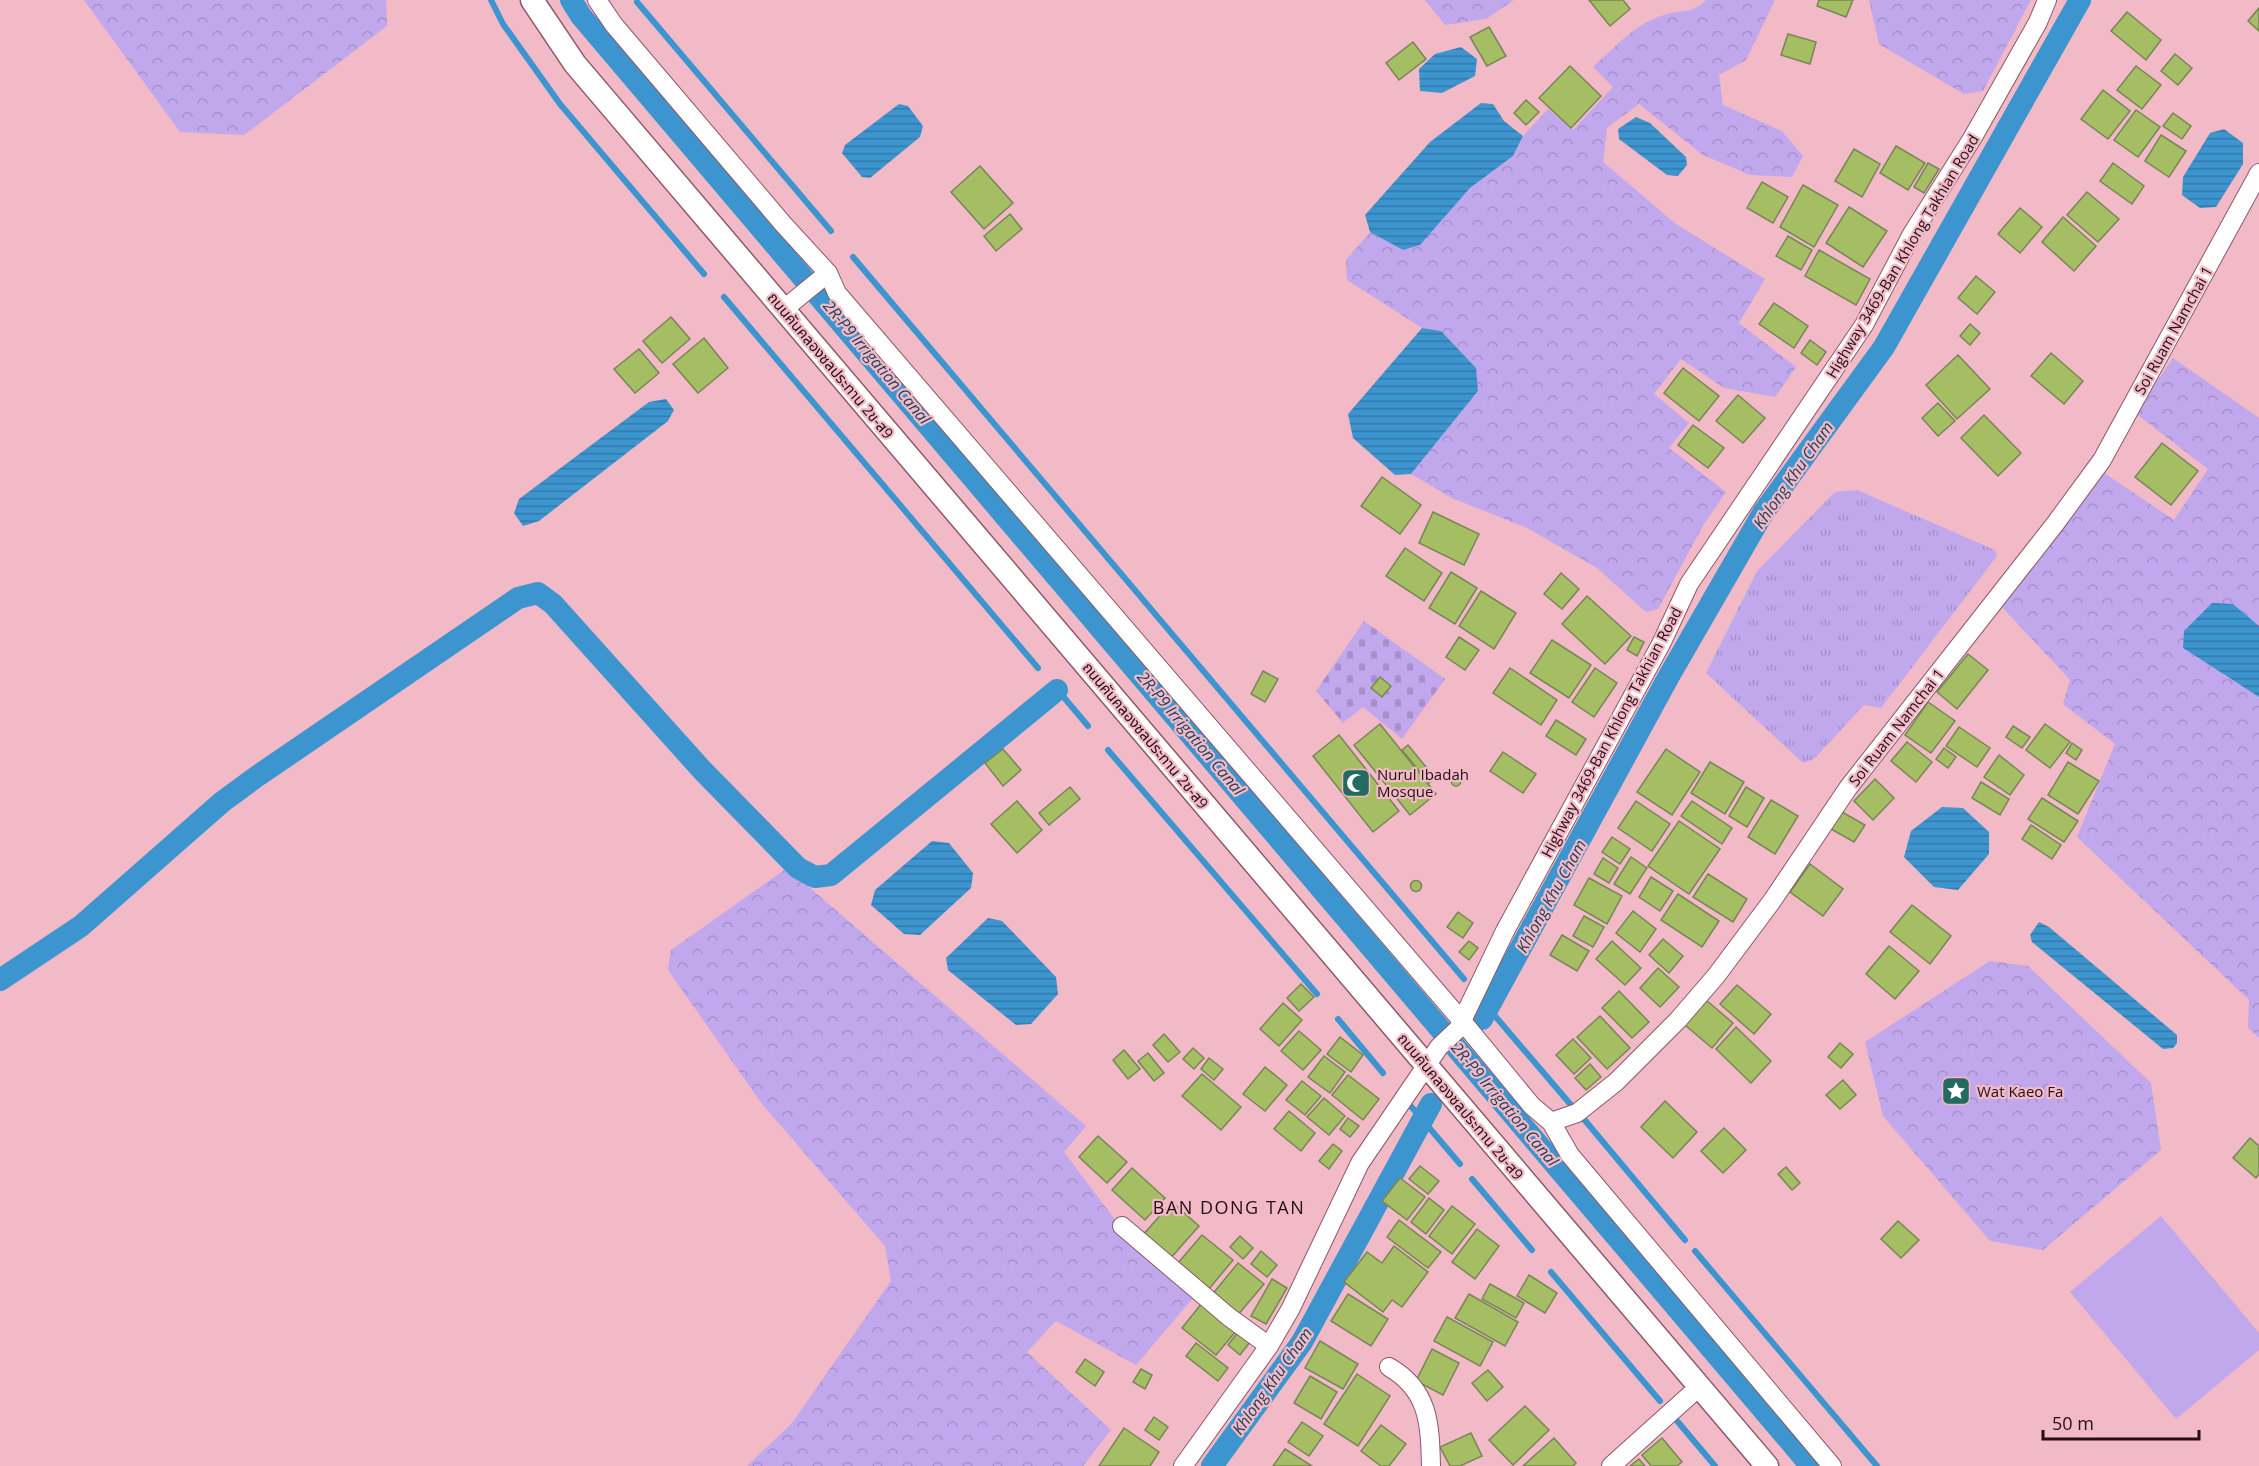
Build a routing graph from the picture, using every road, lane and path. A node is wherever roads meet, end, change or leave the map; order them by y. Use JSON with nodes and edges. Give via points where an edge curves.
{"nodes":[{"id":1,"x":532,"y":0,"type":"edge"},
{"id":2,"x":597,"y":0,"type":"edge"},
{"id":3,"x":2048,"y":0,"type":"edge"},
{"id":4,"x":2259,"y":173,"type":"edge"},
{"id":5,"x":824,"y":276,"type":"junction"},
{"id":6,"x":789,"y":305,"type":"junction"},
{"id":7,"x":1460,"y":1025,"type":"junction"},
{"id":8,"x":1433,"y":1056,"type":"junction"},
{"id":9,"x":1551,"y":1122,"type":"junction"},
{"id":10,"x":1122,"y":1226,"type":"dead end"},
{"id":11,"x":1269,"y":1347,"type":"junction"},
{"id":12,"x":1389,"y":1367,"type":"dead end"},
{"id":13,"x":1699,"y":1386,"type":"junction"},
{"id":14,"x":1183,"y":1466,"type":"edge"},
{"id":15,"x":1431,"y":1466,"type":"edge"},
{"id":16,"x":1611,"y":1466,"type":"edge"},
{"id":17,"x":1767,"y":1466,"type":"edge"},
{"id":18,"x":1832,"y":1466,"type":"edge"}],
"edges":[{"from":1,"to":6,"type":"street","name":"ถนนคันคลองชลประทาน 2ข-ส9","via":[[575,63]]},
{"from":2,"to":5,"type":"street"},
{"from":3,"to":7,"type":"street","name":"Highway 3469-Ban Khlong Takhian Road","via":[[1973,137],[1912,234],[1864,325],[1689,584]]},
{"from":4,"to":9,"type":"street","name":"Soi Ruam Namchai 1","via":[[2102,460],[2055,524],[1848,788],[1716,976],[1616,1082],[1577,1113]]},
{"from":5,"to":6,"type":"street"},
{"from":5,"to":7,"type":"street"},
{"from":6,"to":8,"type":"street","name":"ถนนคันคลองชลประทาน 2ข-ส9"},
{"from":7,"to":8,"type":"street","name":"Highway 3469-Ban Khlong Takhian Road"},
{"from":7,"to":9,"type":"street"},
{"from":8,"to":11,"type":"street","name":"Highway 3469-Ban Khlong Takhian Road","via":[[1360,1163]]},
{"from":8,"to":13,"type":"street","name":"ถนนคันคลองชลประทาน 2ข-ส9"},
{"from":9,"to":18,"type":"street","via":[[1570,1155]]},
{"from":10,"to":11,"type":"street"},
{"from":11,"to":14,"type":"street","name":"Highway 3469-Ban Khlong Takhian Road"},
{"from":12,"to":15,"type":"street","via":[[1408,1378],[1428,1417]]},
{"from":13,"to":16,"type":"street"},
{"from":13,"to":17,"type":"street","name":"ถนนคันคลองชลประทาน 2ข-ส9"}]}
